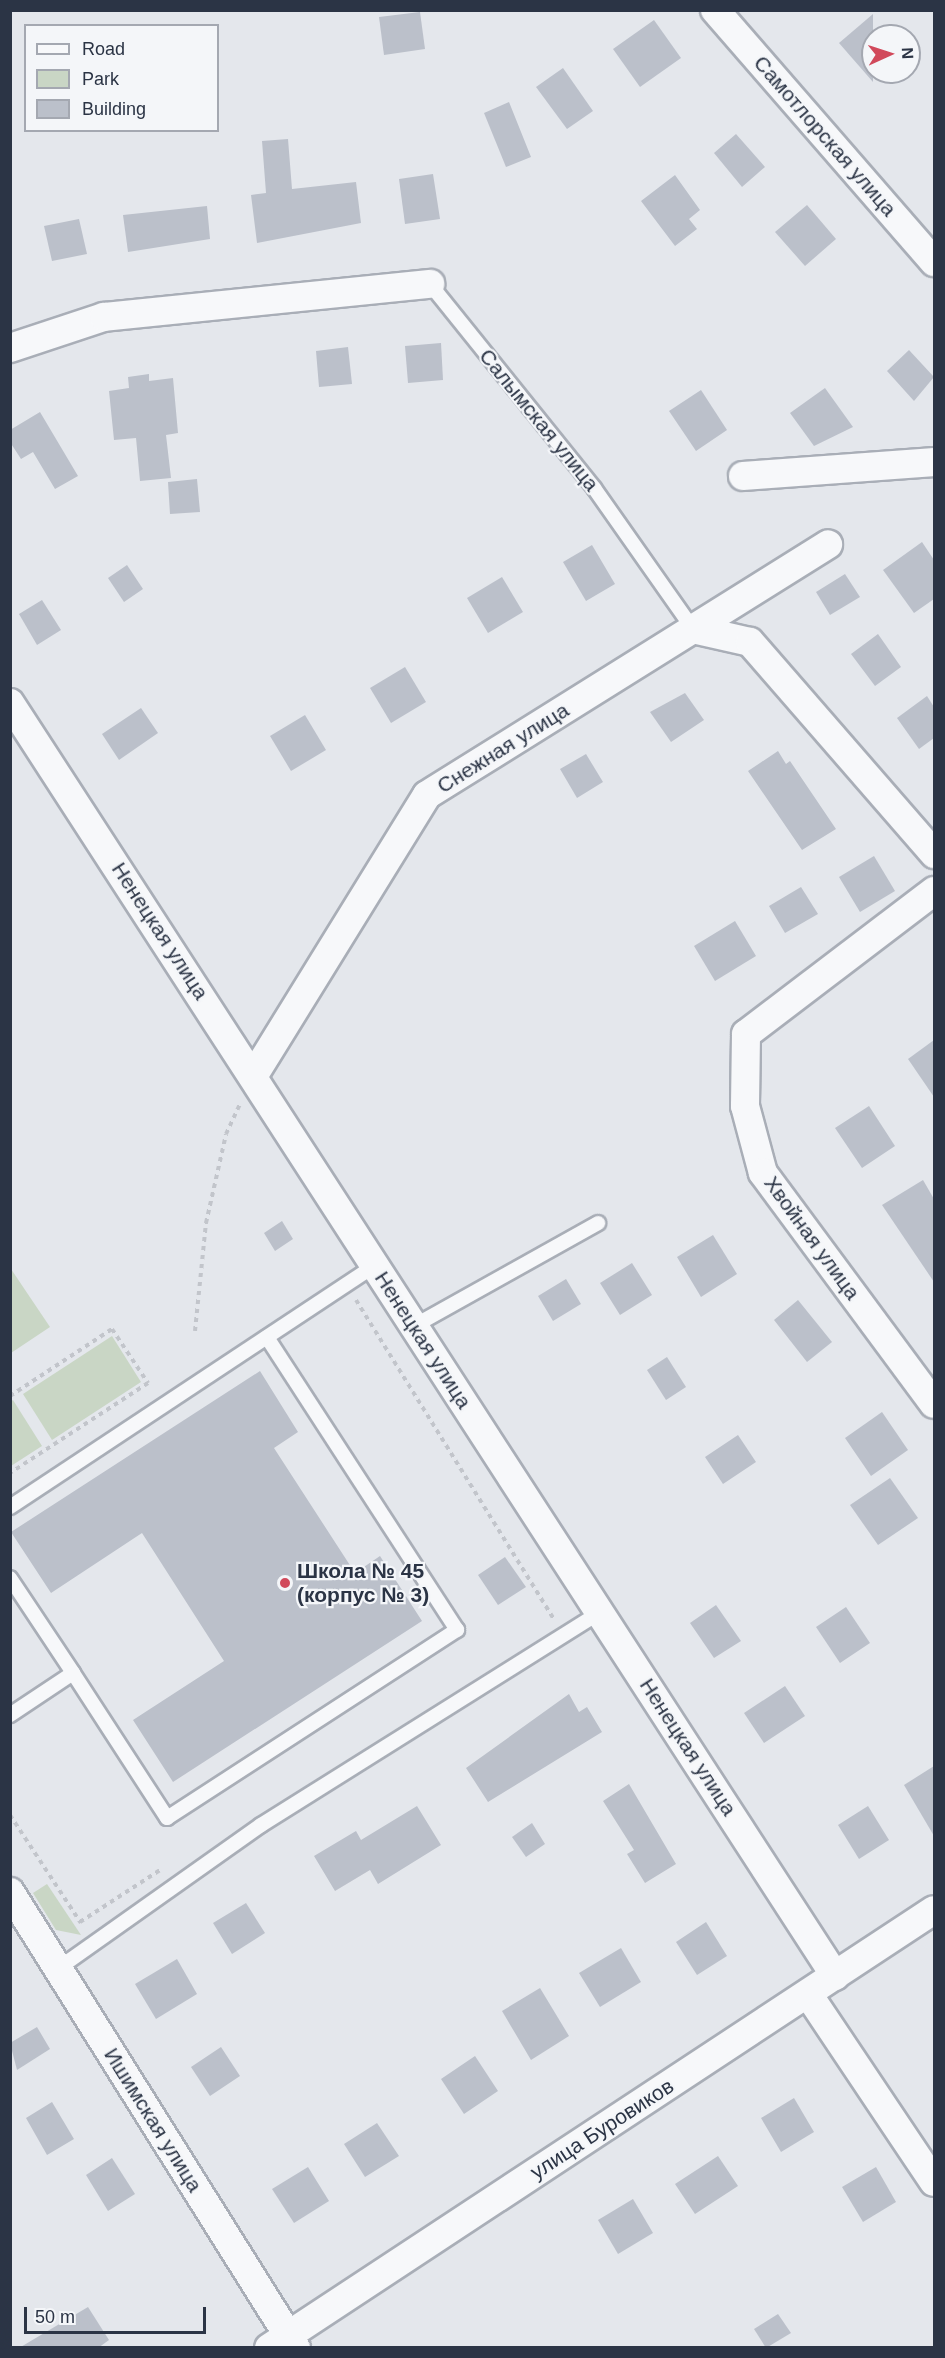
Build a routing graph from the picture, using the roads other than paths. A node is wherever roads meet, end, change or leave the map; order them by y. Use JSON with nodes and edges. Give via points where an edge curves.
{"nodes":[{"id":1,"x":715,"y":10,"type":"edge"},
{"id":2,"x":934,"y":262,"type":"edge"},
{"id":3,"x":430,"y":284,"type":"joint"},
{"id":4,"x":10,"y":348,"type":"edge"},
{"id":5,"x":934,"y":462,"type":"edge"},
{"id":6,"x":743,"y":476,"type":"dead end"},
{"id":7,"x":828,"y":544,"type":"dead end"},
{"id":8,"x":693,"y":629,"type":"junction"},
{"id":9,"x":10,"y":703,"type":"edge"},
{"id":10,"x":934,"y":854,"type":"edge"},
{"id":11,"x":934,"y":891,"type":"edge"},
{"id":12,"x":254,"y":1075,"type":"junction"},
{"id":13,"x":598,"y":1223,"type":"dead end"},
{"id":14,"x":374,"y":1266,"type":"junction"},
{"id":15,"x":414,"y":1326,"type":"junction"},
{"id":16,"x":267,"y":1337,"type":"junction"},
{"id":17,"x":934,"y":1404,"type":"edge"},
{"id":18,"x":10,"y":1507,"type":"edge"},
{"id":19,"x":10,"y":1578,"type":"edge"},
{"id":20,"x":601,"y":1611,"type":"junction"},
{"id":21,"x":73,"y":1673,"type":"junction"},
{"id":22,"x":10,"y":1715,"type":"edge"},
{"id":23,"x":10,"y":1892,"type":"edge"},
{"id":24,"x":934,"y":1910,"type":"edge"},
{"id":25,"x":59,"y":1968,"type":"junction"},
{"id":26,"x":836,"y":1976,"type":"junction"},
{"id":27,"x":808,"y":1994,"type":"junction"},
{"id":28,"x":934,"y":2182,"type":"edge"},
{"id":29,"x":285,"y":2343,"type":"edge"}],
"edges":[{"from":1,"to":2,"type":"street","name":"Самотлорская улица"},
{"from":3,"to":4,"type":"street","name":"Салымская улица","via":[[104,316]]},
{"from":3,"to":8,"type":"lane","name":"Салымская улица","via":[[594,488]]},
{"from":5,"to":6,"type":"street"},
{"from":7,"to":8,"type":"street","name":"Снежная улица"},
{"from":8,"to":10,"type":"street","via":[[750,642]]},
{"from":8,"to":12,"type":"street","name":"Снежная улица","via":[[427,795]]},
{"from":9,"to":12,"type":"street","name":"Ненецкая улица"},
{"from":11,"to":17,"type":"street","name":"Хвойная улица","via":[[746,1034],[745,1106],[763,1173]]},
{"from":12,"to":14,"type":"street","name":"Ненецкая улица"},
{"from":13,"to":15,"type":"lane"},
{"from":14,"to":15,"type":"street","name":"Ненецкая улица"},
{"from":14,"to":16,"type":"lane"},
{"from":15,"to":20,"type":"street","name":"Ненецкая улица"},
{"from":16,"to":18,"type":"lane"},
{"from":16,"to":21,"type":"lane","via":[[456,1630],[167,1818]]},
{"from":19,"to":21,"type":"lane"},
{"from":20,"to":25,"type":"lane","via":[[261,1825]]},
{"from":20,"to":26,"type":"street","name":"Ненецкая улица"},
{"from":21,"to":22,"type":"lane"},
{"from":23,"to":25,"type":"street","name":"Ишимская улица"},
{"from":24,"to":26,"type":"street","name":"улица Буровиков"},
{"from":25,"to":29,"type":"street","name":"Ишимская улица"},
{"from":26,"to":27,"type":"street","name":"улица Буровиков"},
{"from":27,"to":28,"type":"street"},
{"from":27,"to":29,"type":"street","name":"улица Буровиков"}]}
